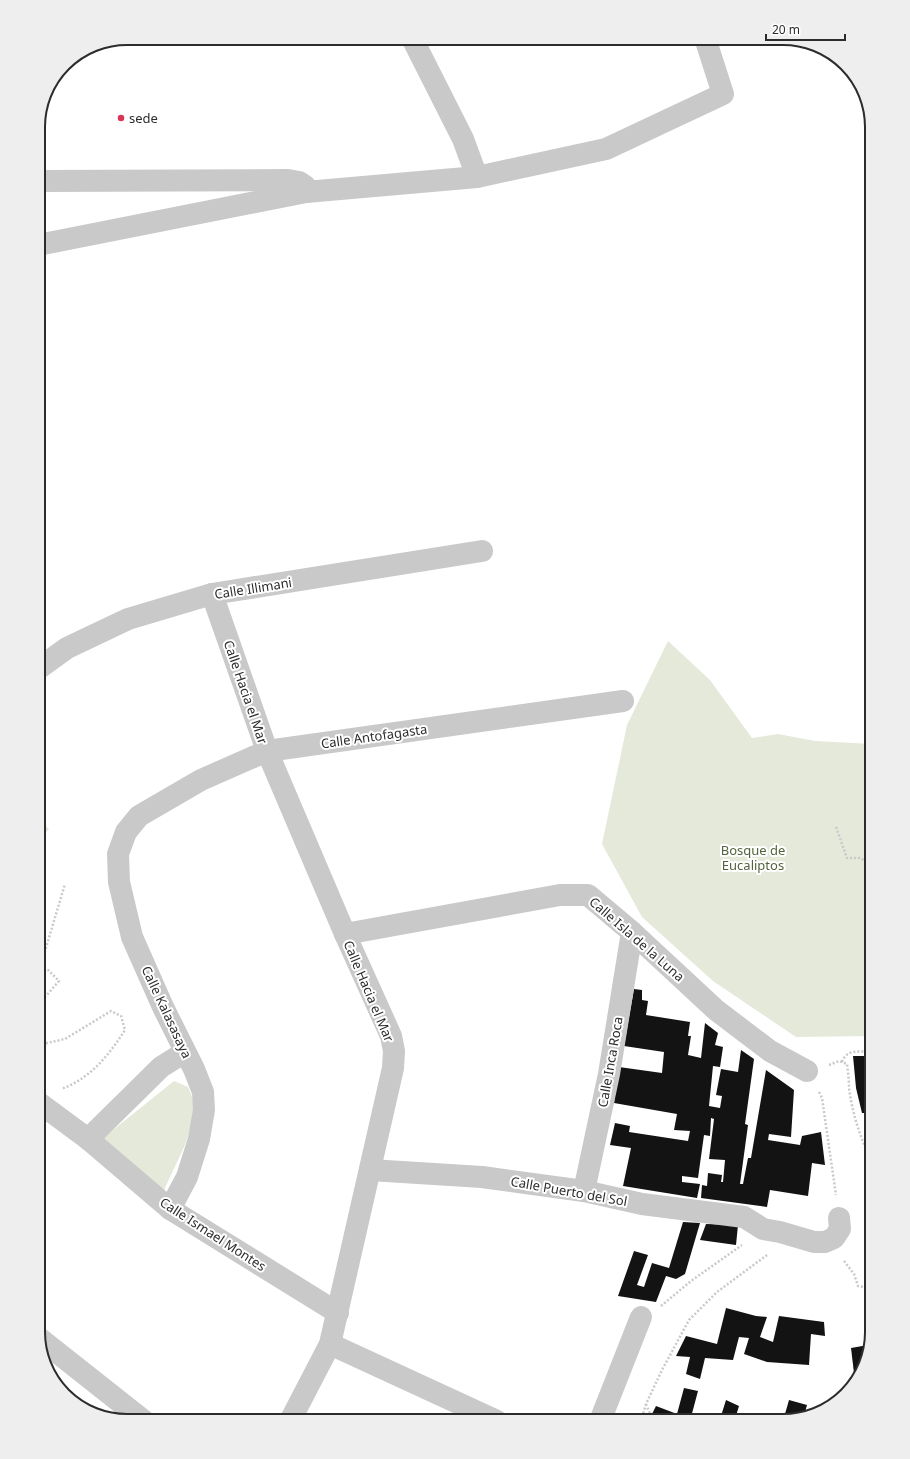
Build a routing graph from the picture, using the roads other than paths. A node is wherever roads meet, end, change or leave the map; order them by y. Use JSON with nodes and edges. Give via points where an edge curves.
{"nodes":[{"id":1,"x":416,"y":45,"type":"edge"},
{"id":2,"x":707,"y":45,"type":"edge"},
{"id":3,"x":477,"y":176,"type":"junction"},
{"id":4,"x":45,"y":181,"type":"edge"},
{"id":5,"x":306,"y":192,"type":"junction"},
{"id":6,"x":45,"y":243,"type":"edge"},
{"id":7,"x":482,"y":551,"type":"dead end"},
{"id":8,"x":212,"y":594,"type":"junction"},
{"id":9,"x":45,"y":663,"type":"edge"},
{"id":10,"x":623,"y":701,"type":"dead end"},
{"id":11,"x":267,"y":751,"type":"junction"},
{"id":12,"x":139,"y":816,"type":"joint"},
{"id":13,"x":632,"y":932,"type":"junction"},
{"id":14,"x":345,"y":934,"type":"junction"},
{"id":15,"x":185,"y":1052,"type":"junction"},
{"id":16,"x":807,"y":1072,"type":"road end"},
{"id":17,"x":45,"y":1107,"type":"edge"},
{"id":18,"x":88,"y":1139,"type":"junction"},
{"id":19,"x":370,"y":1170,"type":"junction"},
{"id":20,"x":584,"y":1191,"type":"junction"},
{"id":21,"x":170,"y":1209,"type":"junction"},
{"id":22,"x":839,"y":1218,"type":"road end"},
{"id":23,"x":338,"y":1313,"type":"junction"},
{"id":24,"x":640,"y":1317,"type":"road end"},
{"id":25,"x":46,"y":1344,"type":"edge"},
{"id":26,"x":330,"y":1344,"type":"junction"},
{"id":27,"x":135,"y":1414,"type":"edge"},
{"id":28,"x":294,"y":1414,"type":"edge"},
{"id":29,"x":482,"y":1414,"type":"edge"},
{"id":30,"x":603,"y":1414,"type":"edge"}],
"edges":[{"from":1,"to":3,"type":"street","via":[[463,139]]},
{"from":2,"to":3,"type":"street","via":[[723,94],[606,149]]},
{"from":3,"to":5,"type":"street"},
{"from":4,"to":5,"type":"street","via":[[288,180],[305,186]]},
{"from":5,"to":6,"type":"street"},
{"from":7,"to":8,"type":"street","name":"Calle Illimani"},
{"from":8,"to":9,"type":"street","name":"Calle Illimani","via":[[128,619],[67,648]]},
{"from":8,"to":11,"type":"street","name":"Calle Hacia el Mar"},
{"from":10,"to":11,"type":"street","name":"Calle Antofagasta"},
{"from":11,"to":12,"type":"street","name":"Calle Antofagasta","via":[[201,780]]},
{"from":11,"to":14,"type":"street","name":"Calle Hacia el Mar"},
{"from":12,"to":15,"type":"street","name":"Calle Kalasasaya","via":[[126,832],[118,854],[119,882],[132,937],[162,1007]]},
{"from":13,"to":14,"type":"street","name":"Calle Isla de la Luna","via":[[588,895],[560,895]]},
{"from":13,"to":16,"type":"street","name":"Calle Isla de la Luna","via":[[716,1010],[770,1051]]},
{"from":13,"to":20,"type":"street","name":"Calle Inca Roca","via":[[609,1074]]},
{"from":14,"to":19,"type":"street","name":"Calle Hacia el Mar","via":[[391,1036],[394,1051],[393,1068]]},
{"from":15,"to":18,"type":"street","via":[[162,1067]]},
{"from":15,"to":21,"type":"street","name":"Calle Kalasasaya","via":[[203,1092],[204,1110],[199,1139],[187,1176]]},
{"from":17,"to":18,"type":"street","name":"Calle Ismael Montes"},
{"from":18,"to":21,"type":"street","name":"Calle Ismael Montes"},
{"from":19,"to":20,"type":"street","name":"Calle Puerto del Sol","via":[[482,1177]]},
{"from":19,"to":23,"type":"street","name":"Calle Hacia el Mar"},
{"from":20,"to":22,"type":"street","name":"Calle Puerto del Sol","via":[[642,1204],[744,1217],[763,1229],[814,1242],[825,1242],[834,1238],[840,1229]]},
{"from":21,"to":23,"type":"street","name":"Calle Ismael Montes"},
{"from":23,"to":26,"type":"street","name":"Calle Hacia el Mar"},
{"from":24,"to":30,"type":"street"},
{"from":25,"to":27,"type":"street"},
{"from":26,"to":28,"type":"street","name":"Calle Hacia el Mar"},
{"from":26,"to":29,"type":"street"}]}
